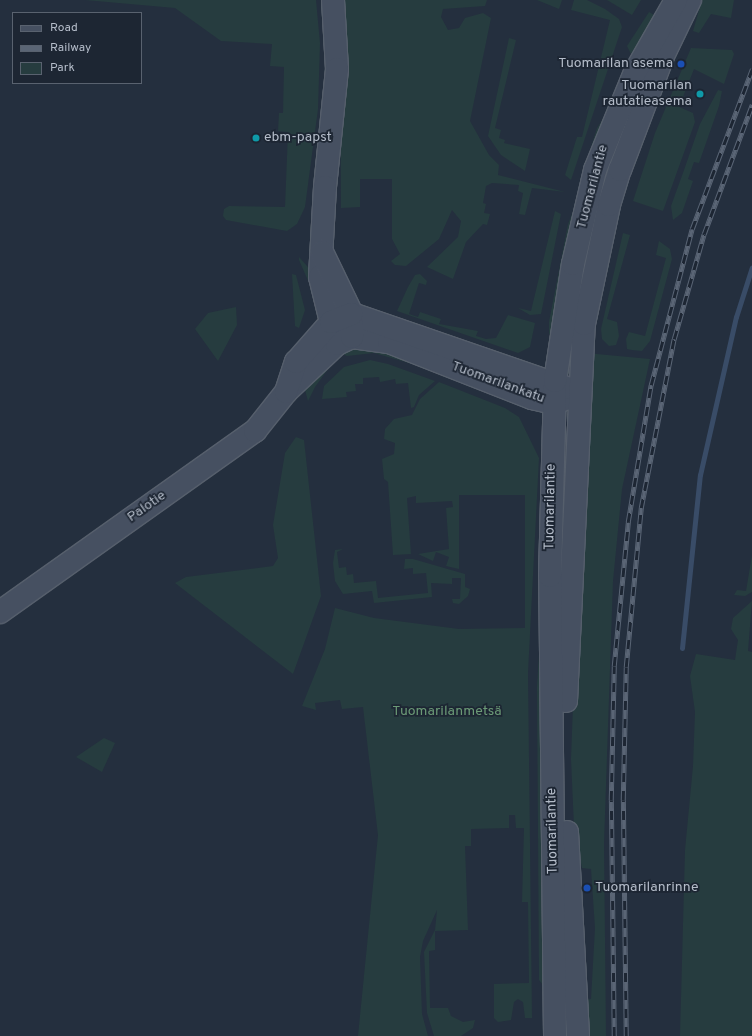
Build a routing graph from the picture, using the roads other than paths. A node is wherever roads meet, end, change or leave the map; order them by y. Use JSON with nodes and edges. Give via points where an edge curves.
{"nodes":[{"id":1,"x":332,"y":0,"type":"edge"},
{"id":2,"x":676,"y":0,"type":"edge"},
{"id":3,"x":690,"y":0,"type":"edge"},
{"id":4,"x":322,"y":252,"type":"junction"},
{"id":5,"x":352,"y":314,"type":"junction"},
{"id":6,"x":331,"y":322,"type":"junction"},
{"id":7,"x":352,"y":337,"type":"junction"},
{"id":8,"x":555,"y":381,"type":"junction"},
{"id":9,"x":286,"y":392,"type":"junction"},
{"id":10,"x":579,"y":395,"type":"junction"},
{"id":11,"x":553,"y":403,"type":"junction"},
{"id":12,"x":0,"y":612,"type":"edge"},
{"id":13,"x":555,"y":1036,"type":"edge"},
{"id":14,"x":578,"y":1036,"type":"edge"}],
"edges":[{"from":1,"to":4,"type":"main road","via":[[337,69],[325,187]]},
{"from":2,"to":8,"type":"main road","name":"Tuomarilantie","via":[[635,72],[595,170],[573,264]]},
{"from":3,"to":10,"type":"main road","name":"Tuomarilantie","via":[[633,129],[609,205],[584,324]]},
{"from":4,"to":5,"type":"main road"},
{"from":4,"to":6,"type":"main road","via":[[320,277]]},
{"from":5,"to":6,"type":"main road","name":"Palotie"},
{"from":5,"to":7,"type":"main road"},
{"from":5,"to":8,"type":"main road","name":"Tuomarilankatu"},
{"from":6,"to":7,"type":"main road","name":"Tuomarilankatu"},
{"from":6,"to":9,"type":"main road","name":"Palotie","via":[[296,362]]},
{"from":7,"to":9,"type":"main road","name":"Palotie","via":[[337,344]]},
{"from":7,"to":11,"type":"main road","name":"Tuomarilankatu","via":[[389,342]]},
{"from":8,"to":10,"type":"main road","name":"Tuomarilankatu"},
{"from":8,"to":11,"type":"main road","name":"Tuomarilantie"},
{"from":9,"to":12,"type":"main road","name":"Palotie","via":[[255,431]]},
{"from":10,"to":11,"type":"main road","name":"Tuomarilankatu"},
{"from":10,"to":14,"type":"main road","name":"Tuomarilantie","via":[[565,725],[566,816]]},
{"from":11,"to":13,"type":"main road","name":"Tuomarilantie","via":[[550,576]]}]}
